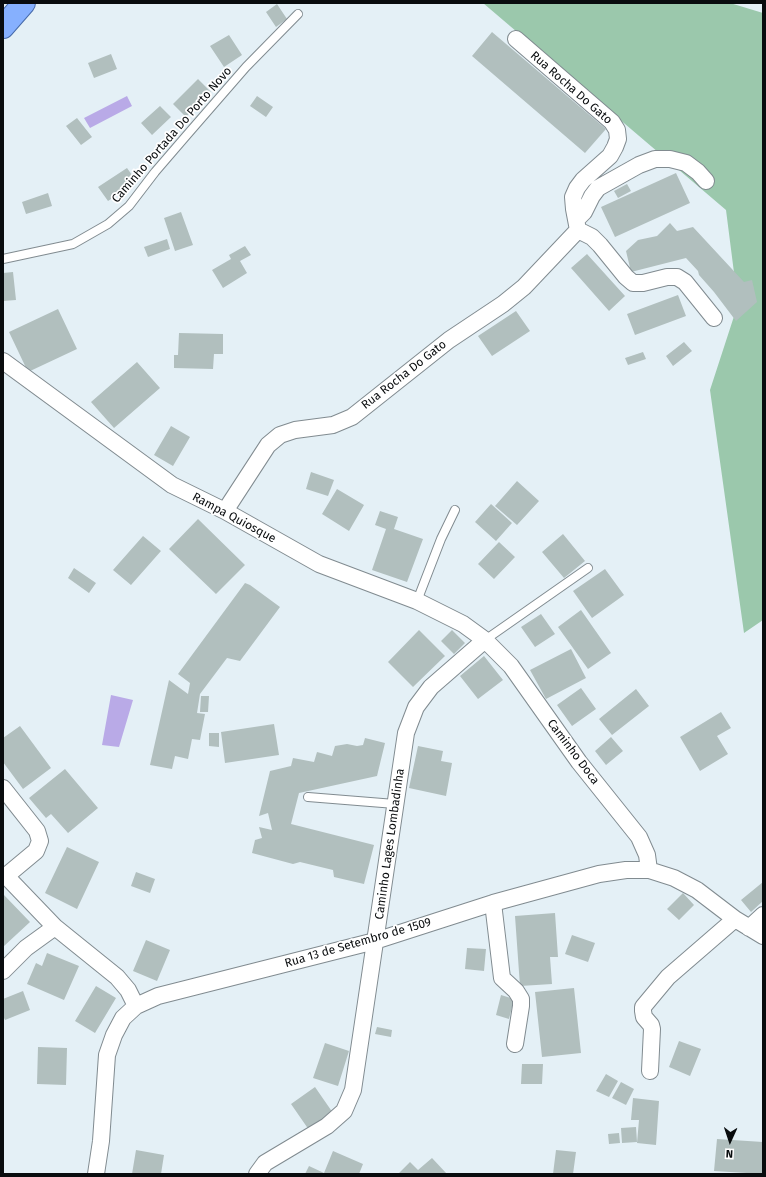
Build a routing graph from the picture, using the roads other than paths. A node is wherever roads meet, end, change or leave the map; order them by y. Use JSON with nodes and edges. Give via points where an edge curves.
{"nodes":[{"id":1,"x":24,"y":3,"type":"edge"},
{"id":2,"x":298,"y":14,"type":"dead end"},
{"id":3,"x":3,"y":26,"type":"edge"},
{"id":4,"x":516,"y":39,"type":"dead end"},
{"id":5,"x":706,"y":181,"type":"dead end"},
{"id":6,"x":577,"y":225,"type":"junction"},
{"id":7,"x":3,"y":259,"type":"edge"},
{"id":8,"x":714,"y":318,"type":"dead end"},
{"id":9,"x":3,"y":361,"type":"edge"},
{"id":10,"x":455,"y":510,"type":"dead end"},
{"id":11,"x":224,"y":511,"type":"junction"},
{"id":12,"x":588,"y":568,"type":"dead end"},
{"id":13,"x":417,"y":601,"type":"junction"},
{"id":14,"x":485,"y":640,"type":"junction"},
{"id":15,"x":3,"y":788,"type":"edge"},
{"id":16,"x":308,"y":798,"type":"dead end"},
{"id":17,"x":396,"y":804,"type":"junction"},
{"id":18,"x":648,"y":870,"type":"junction"},
{"id":19,"x":4,"y":876,"type":"edge"},
{"id":20,"x":493,"y":903,"type":"junction"},
{"id":21,"x":763,"y":915,"type":"edge"},
{"id":22,"x":735,"y":920,"type":"junction"},
{"id":23,"x":55,"y":927,"type":"junction"},
{"id":24,"x":756,"y":932,"type":"edge"},
{"id":25,"x":375,"y":941,"type":"junction"},
{"id":26,"x":3,"y":971,"type":"edge"},
{"id":27,"x":136,"y":1006,"type":"junction"},
{"id":28,"x":515,"y":1044,"type":"dead end"},
{"id":29,"x":650,"y":1071,"type":"dead end"},
{"id":30,"x":96,"y":1174,"type":"edge"},
{"id":31,"x":256,"y":1174,"type":"edge"}],
"edges":[{"from":1,"to":3,"type":"highway"},
{"from":2,"to":7,"type":"lane","name":"Caminho Portada Do Porto Novo","via":[[246,67],[155,172],[129,206],[108,224],[73,244]]},
{"from":4,"to":6,"type":"street","name":"Rua Rocha Do Gato","via":[[612,122],[617,130],[618,139],[610,156],[577,188],[574,209]]},
{"from":5,"to":6,"type":"street","name":"Rua Rocha Do Gato","via":[[686,163],[655,159],[598,188]]},
{"from":6,"to":8,"type":"street","via":[[600,245],[633,283],[678,277]]},
{"from":6,"to":11,"type":"street","name":"Rua Rocha Do Gato","via":[[519,291],[449,340],[352,417],[333,425],[295,430],[280,435],[268,445]]},
{"from":9,"to":11,"type":"street","name":"Rampa Quiosque","via":[[172,485]]},
{"from":10,"to":13,"type":"lane"},
{"from":11,"to":13,"type":"street","name":"Rampa Quiosque","via":[[319,564]]},
{"from":12,"to":14,"type":"lane"},
{"from":13,"to":14,"type":"street","name":"Rampa Quiosque","via":[[463,624]]},
{"from":14,"to":17,"type":"street","name":"Caminho Lages Lombadinha","via":[[431,687],[416,707],[406,733]]},
{"from":14,"to":18,"type":"street","name":"Caminho Doca","via":[[511,666],[579,762],[639,837],[647,855]]},
{"from":15,"to":19,"type":"street","via":[[37,831],[40,841],[36,851]]},
{"from":16,"to":17,"type":"lane"},
{"from":17,"to":25,"type":"street","name":"Caminho Lages Lombadinha"},
{"from":18,"to":20,"type":"street","name":"Rua 13 de Setembro de 1509","via":[[599,874]]},
{"from":18,"to":22,"type":"street","name":"Rua 13 de Setembro de 1509","via":[[674,878],[697,890]]},
{"from":19,"to":23,"type":"street"},
{"from":20,"to":25,"type":"street","name":"Rua 13 de Setembro de 1509"},
{"from":20,"to":28,"type":"street","via":[[502,978],[521,999]]},
{"from":21,"to":24,"type":"street"},
{"from":22,"to":24,"type":"street","name":"Rua 13 de Setembro de 1509"},
{"from":22,"to":29,"type":"street","via":[[668,977],[643,1007],[644,1017],[652,1025]]},
{"from":23,"to":26,"type":"street","via":[[26,948]]},
{"from":23,"to":27,"type":"street","via":[[117,977],[128,990]]},
{"from":25,"to":27,"type":"street","name":"Rua 13 de Setembro de 1509","via":[[158,996]]},
{"from":25,"to":31,"type":"street","name":"Caminho Lages Lombadinha","via":[[353,1090],[344,1111],[327,1126],[266,1163]]},
{"from":27,"to":30,"type":"street","name":"Rua 13 de Setembro de 1509","via":[[120,1023],[107,1055]]}]}
